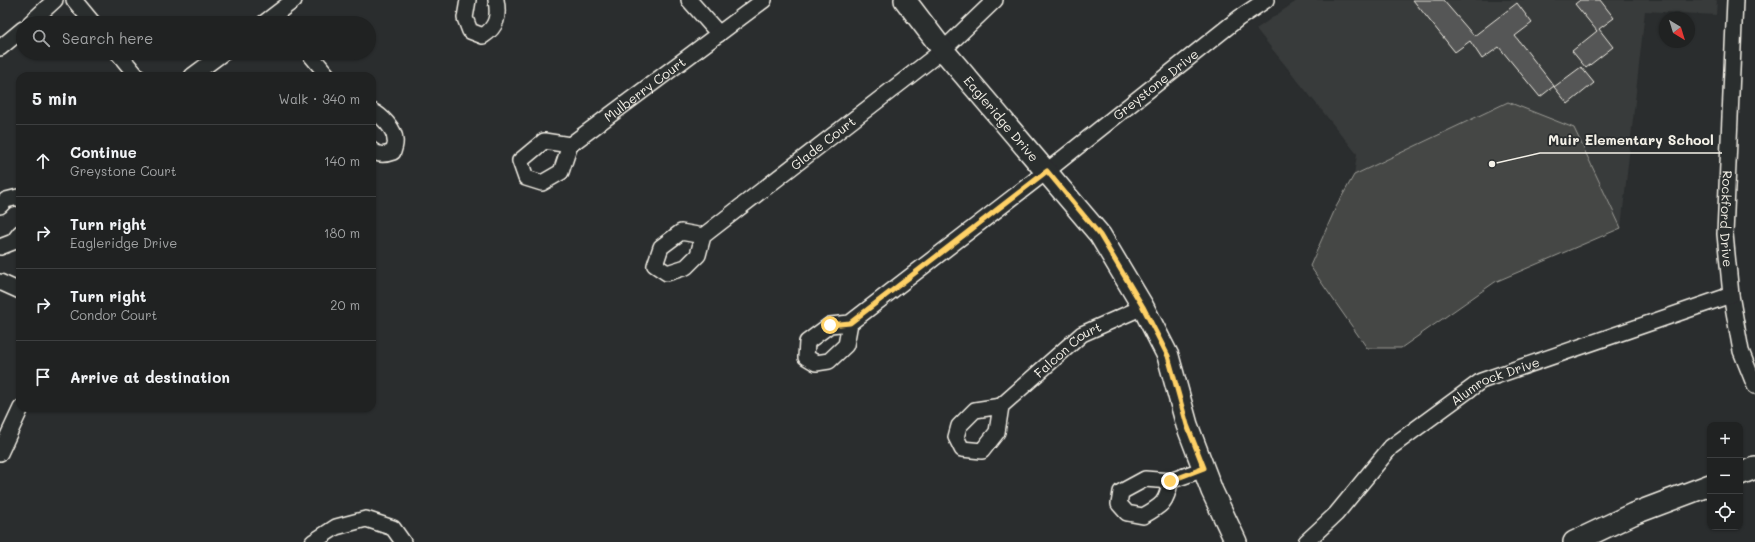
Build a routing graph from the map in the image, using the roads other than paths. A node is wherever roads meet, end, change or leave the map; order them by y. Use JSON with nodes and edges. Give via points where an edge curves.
{"nodes":[{"id":1,"x":55,"y":0,"type":"edge"},
{"id":2,"x":74,"y":0,"type":"edge"},
{"id":3,"x":294,"y":0,"type":"edge"},
{"id":4,"x":468,"y":0,"type":"edge"},
{"id":5,"x":496,"y":0,"type":"edge"},
{"id":6,"x":689,"y":0,"type":"edge"},
{"id":7,"x":764,"y":0,"type":"edge"},
{"id":8,"x":905,"y":0,"type":"edge"},
{"id":9,"x":995,"y":0,"type":"edge"},
{"id":10,"x":1266,"y":0,"type":"edge"},
{"id":11,"x":1735,"y":0,"type":"edge"},
{"id":12,"x":38,"y":16,"type":"edge"},
{"id":13,"x":87,"y":16,"type":"edge"},
{"id":14,"x":282,"y":16,"type":"edge"},
{"id":15,"x":719,"y":34,"type":"junction"},
{"id":16,"x":16,"y":35,"type":"edge"},
{"id":17,"x":0,"y":48,"type":"edge"},
{"id":18,"x":942,"y":50,"type":"junction"},
{"id":19,"x":124,"y":60,"type":"edge"},
{"id":20,"x":214,"y":60,"type":"edge"},
{"id":21,"x":315,"y":60,"type":"edge"},
{"id":22,"x":134,"y":72,"type":"edge"},
{"id":23,"x":197,"y":72,"type":"edge"},
{"id":24,"x":325,"y":72,"type":"edge"},
{"id":25,"x":376,"y":113,"type":"edge"},
{"id":26,"x":570,"y":146,"type":"dead end"},
{"id":27,"x":376,"y":154,"type":"edge"},
{"id":28,"x":1047,"y":171,"type":"junction"},
{"id":29,"x":16,"y":198,"type":"edge"},
{"id":30,"x":0,"y":206,"type":"edge"},
{"id":31,"x":703,"y":236,"type":"dead end"},
{"id":32,"x":16,"y":238,"type":"edge"},
{"id":33,"x":0,"y":247,"type":"edge"},
{"id":34,"x":0,"y":282,"type":"edge"},
{"id":35,"x":16,"y":289,"type":"edge"},
{"id":36,"x":1731,"y":294,"type":"junction"},
{"id":37,"x":1143,"y":307,"type":"junction"},
{"id":38,"x":850,"y":323,"type":"dead end"},
{"id":39,"x":1755,"y":386,"type":"edge"},
{"id":40,"x":1001,"y":406,"type":"dead end"},
{"id":41,"x":19,"y":412,"type":"edge"},
{"id":42,"x":0,"y":453,"type":"edge"},
{"id":43,"x":1204,"y":468,"type":"junction"},
{"id":44,"x":1755,"y":468,"type":"edge"},
{"id":45,"x":1743,"y":473,"type":"edge"},
{"id":46,"x":1170,"y":481,"type":"dead end"},
{"id":47,"x":1707,"y":486,"type":"edge"},
{"id":48,"x":314,"y":542,"type":"edge"},
{"id":49,"x":403,"y":542,"type":"edge"},
{"id":50,"x":1236,"y":542,"type":"edge"},
{"id":51,"x":1306,"y":542,"type":"edge"},
{"id":52,"x":1574,"y":542,"type":"edge"}],
"edges":[{"from":1,"to":12,"type":"street"},
{"from":2,"to":13,"type":"street"},
{"from":3,"to":14,"type":"street"},
{"from":4,"to":5,"type":"street","via":[[465,18],[470,31],[483,36],[491,31],[498,16]]},
{"from":6,"to":15,"type":"street"},
{"from":7,"to":15,"type":"street","name":"Mulberry Court"},
{"from":8,"to":18,"type":"street","name":"Eagleridge Drive"},
{"from":9,"to":18,"type":"street","name":"Glade Court"},
{"from":10,"to":28,"type":"street","name":"Greystone Drive","via":[[1239,18]]},
{"from":11,"to":36,"type":"street","name":"Rockford Drive","via":[[1725,234]]},
{"from":15,"to":26,"type":"street","name":"Mulberry Court"},
{"from":16,"to":17,"type":"street"},
{"from":18,"to":28,"type":"street","name":"Eagleridge Drive"},
{"from":18,"to":31,"type":"street","name":"Glade Court"},
{"from":19,"to":22,"type":"street"},
{"from":20,"to":23,"type":"street"},
{"from":21,"to":24,"type":"street"},
{"from":25,"to":27,"type":"street","via":[[396,139],[393,152]]},
{"from":28,"to":37,"type":"street","name":"Eagleridge Drive","via":[[1100,235]]},
{"from":28,"to":38,"type":"street","name":"Greystone Drive"},
{"from":29,"to":30,"type":"street","via":[[6,200]]},
{"from":32,"to":33,"type":"street"},
{"from":34,"to":35,"type":"street"},
{"from":36,"to":39,"type":"street","name":"Rockford Drive","via":[[1741,351]]},
{"from":36,"to":51,"type":"street","name":"Alumrock Drive","via":[[1481,381],[1391,447],[1336,514]]},
{"from":37,"to":40,"type":"street","name":"Falcon Court","via":[[1082,334]]},
{"from":37,"to":43,"type":"street","name":"Eagleridge Drive","via":[[1168,356],[1187,425]]},
{"from":41,"to":42,"type":"street"},
{"from":43,"to":46,"type":"street"},
{"from":43,"to":50,"type":"street","name":"Eagleridge Drive"},
{"from":44,"to":45,"type":"street"},
{"from":47,"to":52,"type":"street","via":[[1633,514]]},
{"from":48,"to":49,"type":"street","via":[[336,527],[366,519],[393,528]]}]}
